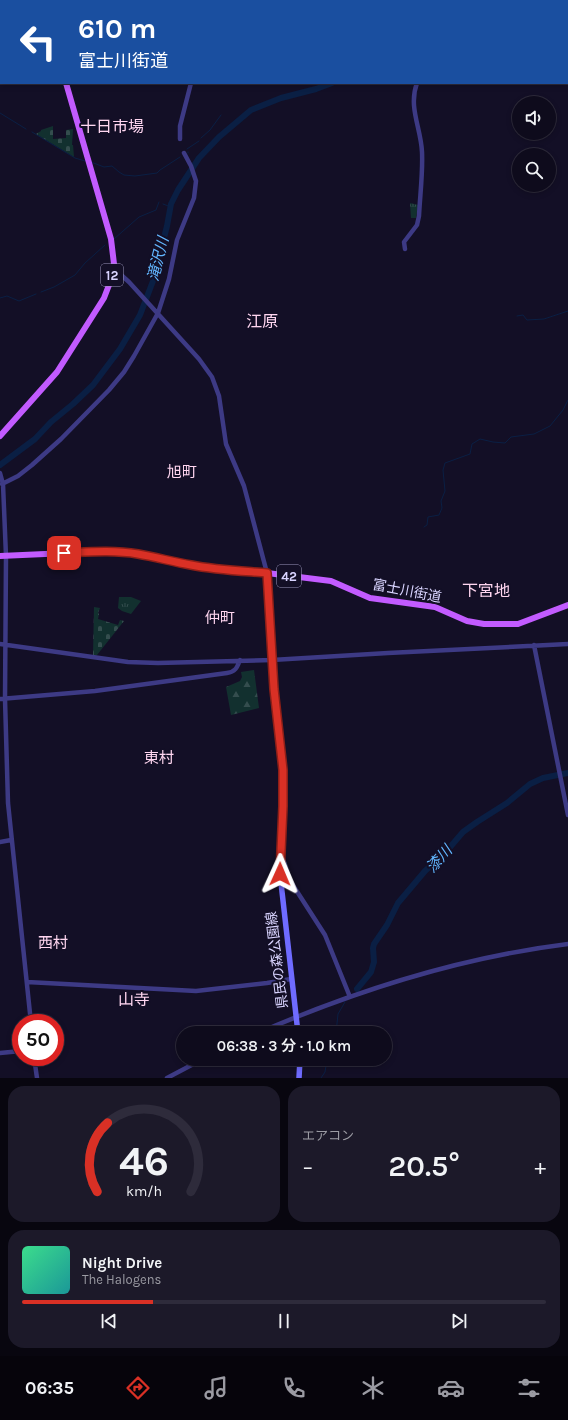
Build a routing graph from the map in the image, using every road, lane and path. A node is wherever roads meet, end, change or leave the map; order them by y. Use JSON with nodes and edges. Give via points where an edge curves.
{"nodes":[{"id":1,"x":66,"y":84,"type":"edge"},
{"id":2,"x":191,"y":84,"type":"edge"},
{"id":3,"x":417,"y":84,"type":"edge"},
{"id":4,"x":180,"y":139,"type":"dead end"},
{"id":5,"x":184,"y":153,"type":"dead end"},
{"id":6,"x":406,"y":249,"type":"dead end"},
{"id":7,"x":113,"y":270,"type":"junction"},
{"id":8,"x":156,"y":311,"type":"junction"},
{"id":9,"x":0,"y":436,"type":"edge"},
{"id":10,"x":0,"y":473,"type":"edge"},
{"id":11,"x":1,"y":483,"type":"edge"},
{"id":12,"x":3,"y":556,"type":"edge"},
{"id":13,"x":267,"y":573,"type":"junction"},
{"id":14,"x":568,"y":605,"type":"edge"},
{"id":15,"x":568,"y":644,"type":"edge"},
{"id":16,"x":3,"y":645,"type":"edge"},
{"id":17,"x":534,"y":646,"type":"junction"},
{"id":18,"x":240,"y":660,"type":"junction"},
{"id":19,"x":272,"y":660,"type":"junction"},
{"id":20,"x":3,"y":699,"type":"edge"},
{"id":21,"x":568,"y":815,"type":"edge"},
{"id":22,"x":11,"y":840,"type":"junction"},
{"id":23,"x":0,"y":842,"type":"edge"},
{"id":24,"x":280,"y":846,"type":"junction"},
{"id":25,"x":568,"y":944,"type":"edge"},
{"id":26,"x":291,"y":979,"type":"junction"},
{"id":27,"x":27,"y":982,"type":"junction"},
{"id":28,"x":350,"y":997,"type":"junction"},
{"id":29,"x":30,"y":1014,"type":"edge"},
{"id":30,"x":296,"y":1016,"type":"junction"},
{"id":31,"x":274,"y":1026,"type":"edge"},
{"id":32,"x":297,"y":1026,"type":"edge"},
{"id":33,"x":12,"y":1052,"type":"edge"},
{"id":34,"x":0,"y":1053,"type":"edge"},
{"id":35,"x":35,"y":1066,"type":"edge"},
{"id":36,"x":190,"y":1066,"type":"edge"},
{"id":37,"x":300,"y":1066,"type":"edge"},
{"id":38,"x":37,"y":1078,"type":"edge"},
{"id":39,"x":167,"y":1078,"type":"edge"},
{"id":40,"x":300,"y":1078,"type":"edge"}],
"edges":[{"from":1,"to":7,"type":"main road","number":"12","via":[[111,239]]},
{"from":2,"to":4,"type":"street","via":[[180,126]]},
{"from":3,"to":6,"type":"street","via":[[413,109],[422,148],[422,164],[418,221],[404,242]]},
{"from":5,"to":8,"type":"street","via":[[196,185],[194,198],[177,240],[169,279]]},
{"from":7,"to":8,"type":"street","via":[[129,282]]},
{"from":7,"to":9,"type":"main road","number":"12","via":[[104,298],[57,372]]},
{"from":8,"to":11,"type":"street","via":[[134,356],[109,390],[62,439],[32,465],[18,476]]},
{"from":8,"to":13,"type":"street","via":[[199,359],[217,386],[224,436],[244,486]]},
{"from":10,"to":11,"type":"street"},
{"from":11,"to":12,"type":"street"},
{"from":12,"to":13,"type":"main road","name":"富士川街道","number":"42","via":[[119,552],[201,567]]},
{"from":12,"to":16,"type":"street"},
{"from":13,"to":14,"type":"main road","name":"富士川街道","number":"42","via":[[331,581],[370,598],[435,607],[467,621],[484,624],[518,624]]},
{"from":13,"to":19,"type":"main road","name":"県民の森公園線"},
{"from":15,"to":17,"type":"street"},
{"from":16,"to":18,"type":"street","via":[[128,662]]},
{"from":16,"to":20,"type":"street"},
{"from":17,"to":19,"type":"street"},
{"from":17,"to":21,"type":"street"},
{"from":18,"to":19,"type":"street"},
{"from":18,"to":20,"type":"street","via":[[236,670],[230,673],[88,692]]},
{"from":19,"to":24,"type":"main road","name":"県民の森公園線","via":[[283,770]]},
{"from":20,"to":22,"type":"street"},
{"from":22,"to":23,"type":"street"},
{"from":22,"to":27,"type":"street"},
{"from":24,"to":26,"type":"main road","name":"県民の森公園線","via":[[280,874]]},
{"from":24,"to":28,"type":"street","via":[[289,878],[325,935]]},
{"from":25,"to":28,"type":"street","via":[[517,952],[441,969]]},
{"from":26,"to":27,"type":"street","via":[[192,991]]},
{"from":26,"to":30,"type":"main road","name":"県民の森公園線"},
{"from":27,"to":29,"type":"street"},
{"from":28,"to":30,"type":"street"},
{"from":30,"to":31,"type":"street"},
{"from":30,"to":32,"type":"main road","name":"県民の森公園線"},
{"from":33,"to":34,"type":"street"},
{"from":35,"to":38,"type":"street"},
{"from":36,"to":39,"type":"street"},
{"from":37,"to":40,"type":"main road"}]}
